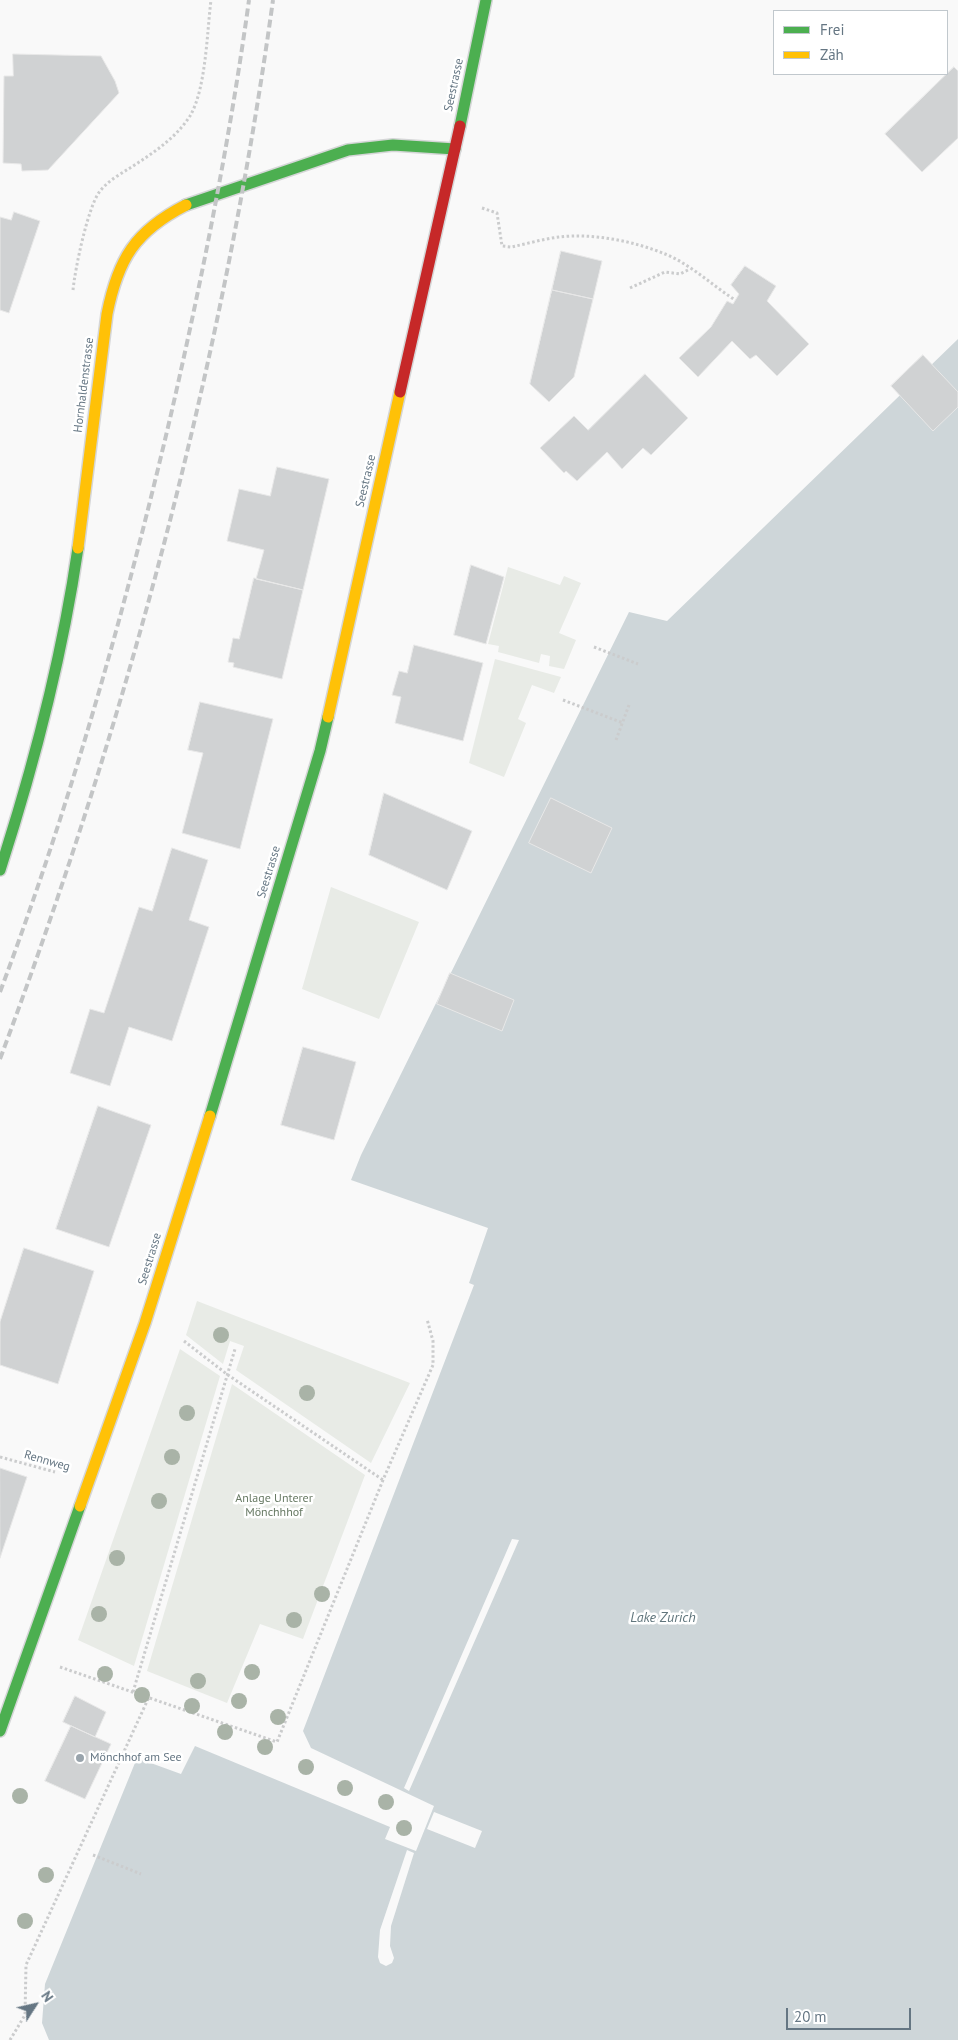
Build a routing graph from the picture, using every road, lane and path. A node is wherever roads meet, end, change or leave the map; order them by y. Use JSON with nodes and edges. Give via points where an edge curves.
{"nodes":[{"id":1,"x":211,"y":0,"type":"edge"},
{"id":2,"x":486,"y":0,"type":"edge"},
{"id":3,"x":455,"y":149,"type":"junction"},
{"id":4,"x":482,"y":208,"type":"dead end"},
{"id":5,"x":691,"y":269,"type":"junction"},
{"id":6,"x":630,"y":288,"type":"dead end"},
{"id":7,"x":73,"y":292,"type":"dead end"},
{"id":8,"x":735,"y":300,"type":"dead end"},
{"id":9,"x":594,"y":647,"type":"dead end"},
{"id":10,"x":638,"y":664,"type":"dead end"},
{"id":11,"x":563,"y":700,"type":"dead end"},
{"id":12,"x":629,"y":705,"type":"dead end"},
{"id":13,"x":623,"y":723,"type":"junction"},
{"id":14,"x":616,"y":740,"type":"dead end"},
{"id":15,"x":0,"y":870,"type":"edge"},
{"id":16,"x":427,"y":1319,"type":"dead end"},
{"id":17,"x":184,"y":1341,"type":"dead end"},
{"id":18,"x":235,"y":1349,"type":"dead end"},
{"id":19,"x":228,"y":1375,"type":"junction"},
{"id":20,"x":0,"y":1457,"type":"edge"},
{"id":21,"x":383,"y":1480,"type":"junction"},
{"id":22,"x":89,"y":1483,"type":"junction"},
{"id":23,"x":28,"y":1656,"type":"junction"},
{"id":24,"x":133,"y":1692,"type":"junction"},
{"id":25,"x":149,"y":1697,"type":"junction"},
{"id":26,"x":0,"y":1731,"type":"edge"},
{"id":27,"x":93,"y":1855,"type":"dead end"},
{"id":28,"x":141,"y":1874,"type":"dead end"},
{"id":29,"x":10,"y":2040,"type":"edge"}],
"edges":[{"from":1,"to":7,"type":"path","via":[[199,94],[190,115],[162,147],[111,180],[99,192],[74,275]]},
{"from":2,"to":3,"type":"main road","name":"Seestrasse"},
{"from":3,"to":15,"type":"main road","name":"Hornhaldenstrasse","via":[[370,146],[323,158],[178,210],[152,226],[128,252],[113,280],[107,314],[75,569],[57,663],[24,796]]},
{"from":3,"to":22,"type":"main road","name":"Seestrasse","via":[[320,751],[145,1323]]},
{"from":4,"to":5,"type":"path","via":[[497,212],[502,246],[510,248],[560,237],[592,237],[665,254]]},
{"from":5,"to":6,"type":"path","via":[[680,274],[665,272]]},
{"from":5,"to":8,"type":"path"},
{"from":9,"to":10,"type":"path"},
{"from":11,"to":13,"type":"path"},
{"from":12,"to":13,"type":"path"},
{"from":13,"to":14,"type":"path"},
{"from":16,"to":21,"type":"path","via":[[433,1340],[433,1365]]},
{"from":17,"to":19,"type":"path"},
{"from":18,"to":19,"type":"path"},
{"from":19,"to":21,"type":"path"},
{"from":19,"to":24,"type":"path"},
{"from":20,"to":22,"type":"path","name":"Rennweg"},
{"from":21,"to":25,"type":"path","via":[[277,1742]]},
{"from":22,"to":23,"type":"main road","name":"Seestrasse"},
{"from":23,"to":24,"type":"path"},
{"from":23,"to":26,"type":"main road","name":"Seestrasse"},
{"from":24,"to":25,"type":"path"},
{"from":25,"to":29,"type":"path","via":[[26,1965],[24,2015]]},
{"from":27,"to":28,"type":"path"}]}
